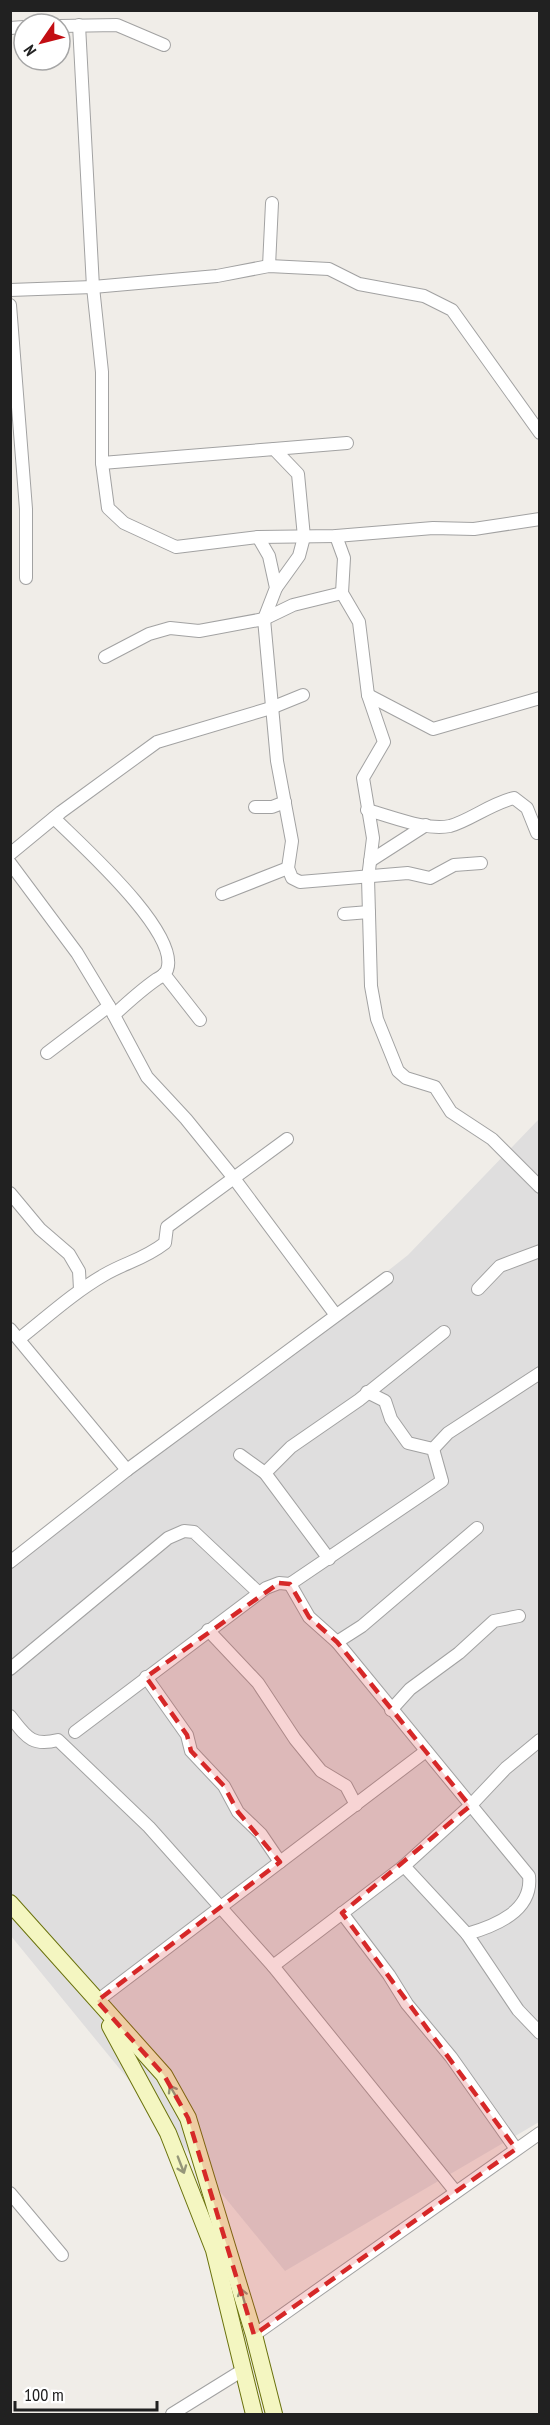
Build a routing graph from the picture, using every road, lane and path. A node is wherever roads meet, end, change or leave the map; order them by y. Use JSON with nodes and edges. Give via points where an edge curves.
{"nodes":[{"id":1,"x":72,"y":25,"type":"edge"},
{"id":2,"x":79,"y":25,"type":"junction"},
{"id":3,"x":164,"y":45,"type":"dead end"},
{"id":4,"x":272,"y":203,"type":"dead end"},
{"id":5,"x":269,"y":266,"type":"junction"},
{"id":6,"x":93,"y":287,"type":"junction"},
{"id":7,"x":10,"y":290,"type":"edge"},
{"id":8,"x":10,"y":305,"type":"edge"},
{"id":9,"x":540,"y":433,"type":"edge"},
{"id":10,"x":347,"y":443,"type":"dead end"},
{"id":11,"x":274,"y":449,"type":"junction"},
{"id":12,"x":102,"y":463,"type":"junction"},
{"id":13,"x":540,"y":519,"type":"edge"},
{"id":14,"x":336,"y":536,"type":"junction"},
{"id":15,"x":258,"y":537,"type":"junction"},
{"id":16,"x":304,"y":537,"type":"junction"},
{"id":17,"x":26,"y":578,"type":"dead end"},
{"id":18,"x":276,"y":588,"type":"junction"},
{"id":19,"x":342,"y":593,"type":"junction"},
{"id":20,"x":264,"y":619,"type":"junction"},
{"id":21,"x":105,"y":657,"type":"dead end"},
{"id":22,"x":303,"y":695,"type":"dead end"},
{"id":23,"x":368,"y":695,"type":"junction"},
{"id":24,"x":540,"y":698,"type":"edge"},
{"id":25,"x":271,"y":708,"type":"junction"},
{"id":26,"x":285,"y":802,"type":"junction"},
{"id":27,"x":255,"y":807,"type":"dead end"},
{"id":28,"x":367,"y":810,"type":"junction"},
{"id":29,"x":54,"y":818,"type":"junction"},
{"id":30,"x":426,"y":825,"type":"junction"},
{"id":31,"x":537,"y":833,"type":"dead end"},
{"id":32,"x":10,"y":854,"type":"edge"},
{"id":33,"x":370,"y":861,"type":"junction"},
{"id":34,"x":10,"y":863,"type":"edge"},
{"id":35,"x":481,"y":863,"type":"dead end"},
{"id":36,"x":288,"y":868,"type":"junction"},
{"id":37,"x":368,"y":878,"type":"junction"},
{"id":38,"x":222,"y":894,"type":"dead end"},
{"id":39,"x":369,"y":912,"type":"junction"},
{"id":40,"x":344,"y":914,"type":"dead end"},
{"id":41,"x":164,"y":974,"type":"junction"},
{"id":42,"x":112,"y":1010,"type":"junction"},
{"id":43,"x":200,"y":1020,"type":"dead end"},
{"id":44,"x":47,"y":1053,"type":"dead end"},
{"id":45,"x":287,"y":1139,"type":"dead end"},
{"id":46,"x":233,"y":1177,"type":"junction"},
{"id":47,"x":540,"y":1187,"type":"edge"},
{"id":48,"x":10,"y":1193,"type":"edge"},
{"id":49,"x":540,"y":1251,"type":"edge"},
{"id":50,"x":387,"y":1278,"type":"dead end"},
{"id":51,"x":80,"y":1289,"type":"junction"},
{"id":52,"x":478,"y":1289,"type":"dead end"},
{"id":53,"x":335,"y":1314,"type":"junction"},
{"id":54,"x":10,"y":1329,"type":"edge"},
{"id":55,"x":444,"y":1332,"type":"dead end"},
{"id":56,"x":19,"y":1339,"type":"junction"},
{"id":57,"x":540,"y":1373,"type":"edge"},
{"id":58,"x":368,"y":1392,"type":"junction"},
{"id":59,"x":434,"y":1449,"type":"junction"},
{"id":60,"x":240,"y":1455,"type":"dead end"},
{"id":61,"x":126,"y":1470,"type":"junction"},
{"id":62,"x":265,"y":1473,"type":"junction"},
{"id":63,"x":477,"y":1528,"type":"dead end"},
{"id":64,"x":329,"y":1559,"type":"junction"},
{"id":65,"x":10,"y":1562,"type":"edge"},
{"id":66,"x":290,"y":1584,"type":"junction"},
{"id":67,"x":259,"y":1593,"type":"junction"},
{"id":68,"x":519,"y":1616,"type":"dead end"},
{"id":69,"x":208,"y":1630,"type":"junction"},
{"id":70,"x":337,"y":1642,"type":"junction"},
{"id":71,"x":10,"y":1669,"type":"edge"},
{"id":72,"x":146,"y":1677,"type":"junction"},
{"id":73,"x":391,"y":1710,"type":"junction"},
{"id":74,"x":10,"y":1716,"type":"edge"},
{"id":75,"x":75,"y":1732,"type":"dead end"},
{"id":76,"x":540,"y":1740,"type":"edge"},
{"id":77,"x":426,"y":1751,"type":"junction"},
{"id":78,"x":356,"y":1805,"type":"junction"},
{"id":79,"x":470,"y":1806,"type":"junction"},
{"id":80,"x":280,"y":1863,"type":"junction"},
{"id":81,"x":404,"y":1866,"type":"junction"},
{"id":82,"x":10,"y":1903,"type":"edge"},
{"id":83,"x":220,"y":1908,"type":"junction"},
{"id":84,"x":342,"y":1913,"type":"junction"},
{"id":85,"x":467,"y":1934,"type":"junction"},
{"id":86,"x":273,"y":1966,"type":"junction"},
{"id":87,"x":97,"y":2001,"type":"junction"},
{"id":88,"x":540,"y":2033,"type":"edge"},
{"id":89,"x":188,"y":2118,"type":"junction"},
{"id":90,"x":168,"y":2133,"type":"junction"},
{"id":91,"x":540,"y":2133,"type":"edge"},
{"id":92,"x":516,"y":2149,"type":"junction"},
{"id":93,"x":455,"y":2191,"type":"junction"},
{"id":94,"x":10,"y":2193,"type":"edge"},
{"id":95,"x":62,"y":2255,"type":"dead end"},
{"id":96,"x":254,"y":2335,"type":"junction"},
{"id":97,"x":243,"y":2370,"type":"junction"},
{"id":98,"x":172,"y":2415,"type":"edge"},
{"id":99,"x":254,"y":2415,"type":"edge"},
{"id":100,"x":274,"y":2415,"type":"edge"}],
"edges":[{"from":1,"to":2,"type":"street"},
{"from":2,"to":3,"type":"street","via":[[117,25]]},
{"from":2,"to":6,"type":"street"},
{"from":4,"to":5,"type":"street"},
{"from":5,"to":6,"type":"street","via":[[217,276]]},
{"from":5,"to":9,"type":"street","via":[[329,269],[359,284],[424,296],[452,310]]},
{"from":6,"to":7,"type":"street"},
{"from":6,"to":12,"type":"street","via":[[102,372]]},
{"from":8,"to":17,"type":"street","via":[[26,509]]},
{"from":10,"to":11,"type":"street"},
{"from":11,"to":12,"type":"street"},
{"from":11,"to":16,"type":"street","via":[[298,474]]},
{"from":12,"to":15,"type":"street","via":[[108,508],[124,523],[176,547]]},
{"from":13,"to":14,"type":"street","via":[[474,529],[433,528]]},
{"from":14,"to":16,"type":"street"},
{"from":14,"to":19,"type":"street","via":[[344,558]]},
{"from":15,"to":16,"type":"street"},
{"from":15,"to":18,"type":"street","via":[[269,556]]},
{"from":16,"to":18,"type":"street","via":[[299,556]]},
{"from":18,"to":20,"type":"street"},
{"from":19,"to":20,"type":"street","via":[[293,605]]},
{"from":19,"to":23,"type":"street","via":[[359,622]]},
{"from":20,"to":21,"type":"street","via":[[199,631],[170,628],[149,634]]},
{"from":20,"to":25,"type":"street"},
{"from":22,"to":25,"type":"street"},
{"from":23,"to":24,"type":"street","via":[[433,729]]},
{"from":23,"to":28,"type":"street","via":[[384,742],[363,778]]},
{"from":25,"to":26,"type":"street"},
{"from":25,"to":29,"type":"street","via":[[157,742]]},
{"from":26,"to":27,"type":"street"},
{"from":26,"to":36,"type":"street","via":[[292,841]]},
{"from":28,"to":30,"type":"street"},
{"from":28,"to":33,"type":"street","via":[[373,838]]},
{"from":29,"to":32,"type":"street"},
{"from":29,"to":41,"type":"street","via":[[134,897],[167,952],[168,969]]},
{"from":30,"to":31,"type":"street","via":[[450,826],[496,802],[514,798],[527,808]]},
{"from":30,"to":33,"type":"street"},
{"from":33,"to":37,"type":"street"},
{"from":34,"to":42,"type":"street","via":[[77,953]]},
{"from":35,"to":37,"type":"street","via":[[454,865],[429,878],[408,873]]},
{"from":36,"to":37,"type":"street","via":[[292,878],[300,882]]},
{"from":36,"to":38,"type":"street"},
{"from":37,"to":39,"type":"street"},
{"from":39,"to":40,"type":"street"},
{"from":39,"to":47,"type":"street","via":[[377,1019],[399,1071],[406,1078],[435,1087],[452,1112],[492,1139]]},
{"from":41,"to":42,"type":"street"},
{"from":41,"to":43,"type":"street"},
{"from":42,"to":44,"type":"street"},
{"from":42,"to":46,"type":"street","via":[[147,1077]]},
{"from":45,"to":46,"type":"street"},
{"from":46,"to":51,"type":"street","via":[[167,1227],[165,1243],[147,1257]]},
{"from":46,"to":53,"type":"street"},
{"from":48,"to":51,"type":"street","via":[[40,1229],[69,1254],[79,1271]]},
{"from":49,"to":52,"type":"street","via":[[500,1266]]},
{"from":50,"to":53,"type":"street"},
{"from":51,"to":56,"type":"street"},
{"from":53,"to":61,"type":"street"},
{"from":54,"to":56,"type":"street"},
{"from":55,"to":58,"type":"street"},
{"from":56,"to":61,"type":"street"},
{"from":57,"to":59,"type":"street","via":[[448,1432]]},
{"from":58,"to":59,"type":"street","via":[[385,1401],[391,1419],[408,1443]]},
{"from":58,"to":62,"type":"street","via":[[291,1447]]},
{"from":59,"to":64,"type":"street","via":[[442,1481]]},
{"from":60,"to":62,"type":"street"},
{"from":61,"to":65,"type":"street"},
{"from":62,"to":64,"type":"street"},
{"from":63,"to":70,"type":"street","via":[[362,1626]]},
{"from":64,"to":66,"type":"street"},
{"from":66,"to":67,"type":"street","via":[[279,1583]]},
{"from":66,"to":70,"type":"street","via":[[309,1617]]},
{"from":67,"to":69,"type":"street"},
{"from":67,"to":71,"type":"street","via":[[194,1532],[184,1531],[168,1538]]},
{"from":68,"to":73,"type":"street","via":[[494,1621],[410,1689]]},
{"from":69,"to":72,"type":"street"},
{"from":69,"to":78,"type":"street","via":[[258,1683],[321,1771],[346,1786]]},
{"from":70,"to":73,"type":"street"},
{"from":72,"to":75,"type":"street"},
{"from":72,"to":80,"type":"street","via":[[187,1735],[190,1751],[224,1786],[237,1812],[261,1834]]},
{"from":73,"to":77,"type":"street"},
{"from":74,"to":83,"type":"street","via":[[27,1737],[42,1744],[58,1740],[149,1827]]},
{"from":76,"to":79,"type":"street"},
{"from":77,"to":78,"type":"street"},
{"from":77,"to":79,"type":"street"},
{"from":78,"to":80,"type":"street"},
{"from":79,"to":81,"type":"street"},
{"from":79,"to":85,"type":"street","via":[[523,1867],[530,1886],[516,1912],[494,1927]]},
{"from":80,"to":83,"type":"street"},
{"from":81,"to":84,"type":"street"},
{"from":81,"to":85,"type":"street"},
{"from":82,"to":87,"type":"street"},
{"from":83,"to":86,"type":"street"},
{"from":83,"to":87,"type":"street"},
{"from":84,"to":86,"type":"street"},
{"from":84,"to":92,"type":"street"},
{"from":85,"to":88,"type":"street","via":[[518,2010]]},
{"from":86,"to":93,"type":"street"},
{"from":89,"to":87,"type":"street","one_way":true,"via":[[164,2075]]},
{"from":87,"to":90,"type":"street"},
{"from":89,"to":90,"type":"street"},
{"from":96,"to":89,"type":"street","one_way":true},
{"from":90,"to":97,"type":"street","one_way":true,"via":[[214,2250]]},
{"from":91,"to":92,"type":"street"},
{"from":92,"to":93,"type":"street"},
{"from":93,"to":96,"type":"street"},
{"from":94,"to":95,"type":"street"},
{"from":96,"to":100,"type":"street"},
{"from":97,"to":98,"type":"street"},
{"from":97,"to":99,"type":"street"}]}
